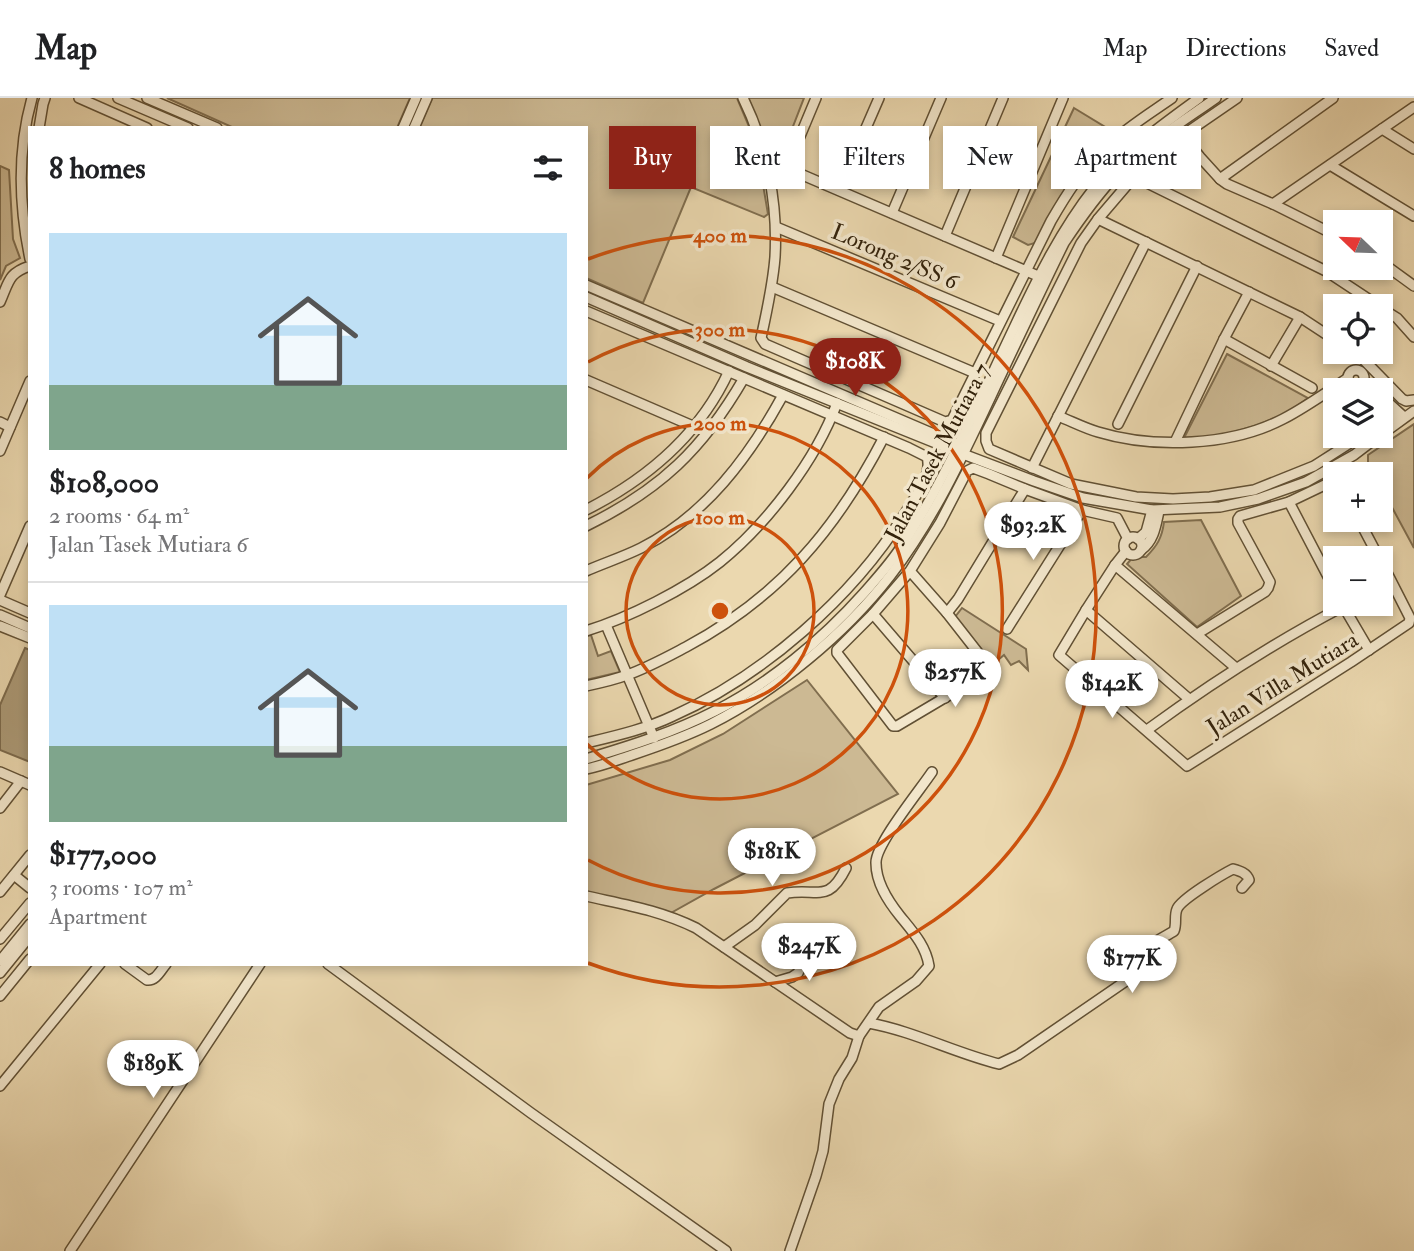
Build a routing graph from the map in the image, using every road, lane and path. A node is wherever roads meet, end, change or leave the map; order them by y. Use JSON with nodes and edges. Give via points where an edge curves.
{"nodes":[{"id":1,"x":32,"y":98,"type":"edge"},
{"id":2,"x":45,"y":98,"type":"edge"},
{"id":3,"x":79,"y":98,"type":"edge"},
{"id":4,"x":118,"y":98,"type":"edge"},
{"id":5,"x":147,"y":98,"type":"edge"},
{"id":6,"x":416,"y":98,"type":"edge"},
{"id":7,"x":427,"y":98,"type":"edge"},
{"id":8,"x":743,"y":98,"type":"edge"},
{"id":9,"x":816,"y":98,"type":"edge"},
{"id":10,"x":879,"y":98,"type":"edge"},
{"id":11,"x":941,"y":98,"type":"edge"},
{"id":12,"x":1003,"y":98,"type":"edge"},
{"id":13,"x":1063,"y":98,"type":"edge"},
{"id":14,"x":1172,"y":98,"type":"edge"},
{"id":15,"x":1199,"y":98,"type":"edge"},
{"id":16,"x":1216,"y":98,"type":"edge"},
{"id":17,"x":1237,"y":98,"type":"edge"},
{"id":18,"x":1333,"y":98,"type":"edge"},
{"id":19,"x":130,"y":103,"type":"junction"},
{"id":20,"x":1414,"y":107,"type":"edge"},
{"id":21,"x":123,"y":118,"type":"junction"},
{"id":22,"x":202,"y":125,"type":"edge"},
{"id":23,"x":39,"y":126,"type":"edge"},
{"id":24,"x":142,"y":126,"type":"edge"},
{"id":25,"x":183,"y":126,"type":"edge"},
{"id":26,"x":404,"y":126,"type":"edge"},
{"id":27,"x":415,"y":126,"type":"edge"},
{"id":28,"x":1382,"y":129,"type":"junction"},
{"id":29,"x":1414,"y":149,"type":"edge"},
{"id":30,"x":1330,"y":164,"type":"junction"},
{"id":31,"x":1220,"y":179,"type":"junction"},
{"id":32,"x":839,"y":190,"type":"junction"},
{"id":33,"x":1273,"y":204,"type":"junction"},
{"id":34,"x":892,"y":213,"type":"junction"},
{"id":35,"x":1414,"y":216,"type":"edge"},
{"id":36,"x":1098,"y":219,"type":"junction"},
{"id":37,"x":776,"y":227,"type":"junction"},
{"id":38,"x":1323,"y":229,"type":"edge"},
{"id":39,"x":945,"y":236,"type":"junction"},
{"id":40,"x":1146,"y":242,"type":"junction"},
{"id":41,"x":28,"y":250,"type":"edge"},
{"id":42,"x":996,"y":258,"type":"junction"},
{"id":43,"x":1197,"y":266,"type":"junction"},
{"id":44,"x":28,"y":267,"type":"edge"},
{"id":45,"x":1393,"y":269,"type":"edge"},
{"id":46,"x":1026,"y":271,"type":"junction"},
{"id":47,"x":1038,"y":276,"type":"junction"},
{"id":48,"x":1411,"y":280,"type":"edge"},
{"id":49,"x":588,"y":286,"type":"edge"},
{"id":50,"x":772,"y":287,"type":"junction"},
{"id":51,"x":1248,"y":292,"type":"junction"},
{"id":52,"x":1360,"y":294,"type":"edge"},
{"id":53,"x":588,"y":298,"type":"edge"},
{"id":54,"x":0,"y":302,"type":"edge"},
{"id":55,"x":588,"y":312,"type":"edge"},
{"id":56,"x":1393,"y":315,"type":"edge"},
{"id":57,"x":1300,"y":317,"type":"junction"},
{"id":58,"x":1000,"y":321,"type":"junction"},
{"id":59,"x":645,"y":323,"type":"junction"},
{"id":60,"x":1323,"y":332,"type":"edge"},
{"id":61,"x":640,"y":334,"type":"junction"},
{"id":62,"x":1414,"y":337,"type":"edge"},
{"id":63,"x":1224,"y":339,"type":"junction"},
{"id":64,"x":1271,"y":366,"type":"junction"},
{"id":65,"x":729,"y":371,"type":"junction"},
{"id":66,"x":975,"y":373,"type":"junction"},
{"id":67,"x":744,"y":378,"type":"junction"},
{"id":68,"x":1348,"y":378,"type":"edge"},
{"id":69,"x":1363,"y":378,"type":"edge"},
{"id":70,"x":588,"y":381,"type":"edge"},
{"id":71,"x":28,"y":385,"type":"edge"},
{"id":72,"x":1312,"y":388,"type":"dead end"},
{"id":73,"x":876,"y":391,"type":"junction"},
{"id":74,"x":1393,"y":393,"type":"edge"},
{"id":75,"x":1323,"y":394,"type":"edge"},
{"id":76,"x":783,"y":396,"type":"junction"},
{"id":77,"x":1414,"y":400,"type":"edge"},
{"id":78,"x":838,"y":403,"type":"junction"},
{"id":79,"x":870,"y":406,"type":"junction"},
{"id":80,"x":1393,"y":410,"type":"edge"},
{"id":81,"x":1414,"y":411,"type":"edge"},
{"id":82,"x":1393,"y":414,"type":"edge"},
{"id":83,"x":1058,"y":415,"type":"junction"},
{"id":84,"x":833,"y":416,"type":"junction"},
{"id":85,"x":1401,"y":420,"type":"junction"},
{"id":86,"x":0,"y":422,"type":"edge"},
{"id":87,"x":968,"y":424,"type":"junction"},
{"id":88,"x":1118,"y":424,"type":"dead end"},
{"id":89,"x":10,"y":426,"type":"junction"},
{"id":90,"x":1393,"y":426,"type":"edge"},
{"id":91,"x":695,"y":427,"type":"junction"},
{"id":92,"x":884,"y":437,"type":"junction"},
{"id":93,"x":936,"y":438,"type":"junction"},
{"id":94,"x":1175,"y":442,"type":"junction"},
{"id":95,"x":1342,"y":448,"type":"edge"},
{"id":96,"x":1363,"y":448,"type":"edge"},
{"id":97,"x":0,"y":451,"type":"edge"},
{"id":98,"x":967,"y":453,"type":"junction"},
{"id":99,"x":1032,"y":468,"type":"junction"},
{"id":100,"x":942,"y":476,"type":"junction"},
{"id":101,"x":1323,"y":486,"type":"edge"},
{"id":102,"x":1025,"y":489,"type":"junction"},
{"id":103,"x":1289,"y":502,"type":"junction"},
{"id":104,"x":588,"y":509,"type":"edge"},
{"id":105,"x":1082,"y":510,"type":"junction"},
{"id":106,"x":1156,"y":510,"type":"junction"},
{"id":107,"x":588,"y":525,"type":"edge"},
{"id":108,"x":1133,"y":539,"type":"junction"},
{"id":109,"x":25,"y":547,"type":"edge"},
{"id":110,"x":1141,"y":550,"type":"junction"},
{"id":111,"x":1126,"y":551,"type":"junction"},
{"id":112,"x":1115,"y":565,"type":"junction"},
{"id":113,"x":1323,"y":567,"type":"edge"},
{"id":114,"x":588,"y":570,"type":"edge"},
{"id":115,"x":910,"y":571,"type":"junction"},
{"id":116,"x":1393,"y":585,"type":"edge"},
{"id":117,"x":0,"y":597,"type":"edge"},
{"id":118,"x":1086,"y":610,"type":"junction"},
{"id":119,"x":28,"y":612,"type":"edge"},
{"id":120,"x":947,"y":613,"type":"junction"},
{"id":121,"x":873,"y":614,"type":"junction"},
{"id":122,"x":0,"y":615,"type":"edge"},
{"id":123,"x":1324,"y":616,"type":"edge"},
{"id":124,"x":1349,"y":616,"type":"edge"},
{"id":125,"x":606,"y":625,"type":"junction"},
{"id":126,"x":0,"y":626,"type":"edge"},
{"id":127,"x":28,"y":627,"type":"edge"},
{"id":128,"x":1007,"y":629,"type":"dead end"},
{"id":129,"x":588,"y":630,"type":"edge"},
{"id":130,"x":1196,"y":634,"type":"junction"},
{"id":131,"x":28,"y":637,"type":"edge"},
{"id":132,"x":1369,"y":650,"type":"junction"},
{"id":133,"x":1236,"y":668,"type":"junction"},
{"id":134,"x":628,"y":675,"type":"junction"},
{"id":135,"x":588,"y":686,"type":"edge"},
{"id":136,"x":945,"y":698,"type":"junction"},
{"id":137,"x":1189,"y":699,"type":"junction"},
{"id":138,"x":648,"y":726,"type":"junction"},
{"id":139,"x":1147,"y":730,"type":"junction"},
{"id":140,"x":654,"y":738,"type":"junction"},
{"id":141,"x":588,"y":742,"type":"edge"},
{"id":142,"x":588,"y":758,"type":"edge"},
{"id":143,"x":588,"y":768,"type":"edge"},
{"id":144,"x":0,"y":772,"type":"edge"},
{"id":145,"x":932,"y":772,"type":"dead end"},
{"id":146,"x":25,"y":783,"type":"edge"},
{"id":147,"x":0,"y":808,"type":"edge"},
{"id":148,"x":28,"y":858,"type":"edge"},
{"id":149,"x":846,"y":868,"type":"dead end"},
{"id":150,"x":14,"y":875,"type":"junction"},
{"id":151,"x":28,"y":886,"type":"edge"},
{"id":152,"x":1242,"y":888,"type":"dead end"},
{"id":153,"x":0,"y":892,"type":"edge"},
{"id":154,"x":588,"y":897,"type":"edge"},
{"id":155,"x":28,"y":904,"type":"edge"},
{"id":156,"x":28,"y":926,"type":"edge"},
{"id":157,"x":28,"y":938,"type":"edge"},
{"id":158,"x":0,"y":939,"type":"edge"},
{"id":159,"x":821,"y":944,"type":"dead end"},
{"id":160,"x":724,"y":947,"type":"junction"},
{"id":161,"x":0,"y":961,"type":"edge"},
{"id":162,"x":28,"y":962,"type":"edge"},
{"id":163,"x":98,"y":966,"type":"edge"},
{"id":164,"x":128,"y":966,"type":"edge"},
{"id":165,"x":164,"y":966,"type":"edge"},
{"id":166,"x":259,"y":966,"type":"edge"},
{"id":167,"x":330,"y":966,"type":"edge"},
{"id":168,"x":0,"y":973,"type":"edge"},
{"id":169,"x":775,"y":982,"type":"junction"},
{"id":170,"x":0,"y":996,"type":"edge"},
{"id":171,"x":869,"y":1023,"type":"junction"},
{"id":172,"x":859,"y":1036,"type":"junction"},
{"id":173,"x":0,"y":1086,"type":"edge"},
{"id":174,"x":71,"y":1251,"type":"edge"},
{"id":175,"x":726,"y":1251,"type":"edge"},
{"id":176,"x":790,"y":1251,"type":"edge"}],
"edges":[{"from":1,"to":41,"type":"street","via":[[20,200]]},
{"from":2,"to":23,"type":"street"},
{"from":3,"to":21,"type":"street"},
{"from":4,"to":19,"type":"street"},
{"from":5,"to":22,"type":"street"},
{"from":6,"to":26,"type":"street"},
{"from":7,"to":27,"type":"street"},
{"from":8,"to":37,"type":"street","via":[[765,155]]},
{"from":9,"to":32,"type":"street","via":[[788,165]]},
{"from":10,"to":32,"type":"street"},
{"from":11,"to":34,"type":"street"},
{"from":12,"to":39,"type":"street"},
{"from":13,"to":42,"type":"street"},
{"from":14,"to":46,"type":"street","via":[[1128,128],[1084,171],[1066,195]]},
{"from":15,"to":47,"type":"street","via":[[1113,167],[1078,210]]},
{"from":16,"to":98,"type":"street","name":"Jalan Tasek Mutiara 7","via":[[1137,156],[1083,215],[1064,243]]},
{"from":17,"to":31,"type":"street","via":[[1185,138]]},
{"from":18,"to":31,"type":"street"},
{"from":19,"to":21,"type":"street"},
{"from":19,"to":25,"type":"street"},
{"from":20,"to":28,"type":"street"},
{"from":21,"to":24,"type":"street"},
{"from":28,"to":29,"type":"street"},
{"from":28,"to":30,"type":"street"},
{"from":30,"to":33,"type":"street"},
{"from":30,"to":35,"type":"street"},
{"from":31,"to":33,"type":"street"},
{"from":32,"to":34,"type":"street"},
{"from":33,"to":38,"type":"street"},
{"from":34,"to":39,"type":"street"},
{"from":36,"to":40,"type":"street"},
{"from":36,"to":52,"type":"street","via":[[1137,178],[1326,271]]},
{"from":36,"to":99,"type":"street","via":[[1069,265],[986,433],[989,449]]},
{"from":37,"to":50,"type":"street"},
{"from":37,"to":58,"type":"street","name":"Lorong 2/SS 6"},
{"from":39,"to":42,"type":"street"},
{"from":40,"to":43,"type":"street"},
{"from":40,"to":83,"type":"street"},
{"from":42,"to":46,"type":"street"},
{"from":43,"to":51,"type":"street"},
{"from":43,"to":88,"type":"street"},
{"from":44,"to":54,"type":"street","via":[[12,274]]},
{"from":45,"to":48,"type":"street"},
{"from":46,"to":47,"type":"street"},
{"from":46,"to":58,"type":"street"},
{"from":47,"to":87,"type":"street"},
{"from":49,"to":79,"type":"street"},
{"from":50,"to":66,"type":"street"},
{"from":50,"to":73,"type":"street","via":[[761,338],[765,344]]},
{"from":51,"to":57,"type":"street"},
{"from":51,"to":63,"type":"street"},
{"from":53,"to":59,"type":"street"},
{"from":55,"to":61,"type":"street","name":"Jalan Tasek Mutiara 7"},
{"from":56,"to":62,"type":"street"},
{"from":57,"to":60,"type":"street"},
{"from":57,"to":64,"type":"street"},
{"from":58,"to":66,"type":"street"},
{"from":59,"to":61,"type":"street"},
{"from":59,"to":78,"type":"street"},
{"from":61,"to":65,"type":"street","name":"Jalan Tasek Mutiara 7"},
{"from":63,"to":64,"type":"street"},
{"from":63,"to":94,"type":"street"},
{"from":64,"to":72,"type":"street"},
{"from":65,"to":67,"type":"street","name":"Jalan Tasek Mutiara 7"},
{"from":65,"to":91,"type":"street"},
{"from":66,"to":73,"type":"street","via":[[948,422]]},
{"from":67,"to":76,"type":"street","name":"Jalan Tasek Mutiara 7"},
{"from":67,"to":107,"type":"street","via":[[685,460],[618,511]]},
{"from":68,"to":69,"type":"street","via":[[1356,370]]},
{"from":70,"to":91,"type":"street"},
{"from":71,"to":89,"type":"street"},
{"from":73,"to":79,"type":"street"},
{"from":74,"to":77,"type":"street"},
{"from":75,"to":94,"type":"street","via":[[1256,431],[1212,441]]},
{"from":76,"to":84,"type":"street","name":"Jalan Tasek Mutiara 7"},
{"from":76,"to":114,"type":"street","via":[[742,462],[706,501],[642,547]]},
{"from":78,"to":84,"type":"street"},
{"from":78,"to":93,"type":"street"},
{"from":79,"to":93,"type":"street"},
{"from":80,"to":85,"type":"street"},
{"from":81,"to":85,"type":"street"},
{"from":82,"to":85,"type":"street"},
{"from":83,"to":94,"type":"street","via":[[1096,432]]},
{"from":83,"to":99,"type":"street"},
{"from":84,"to":92,"type":"street","name":"Jalan Tasek Mutiara 7"},
{"from":84,"to":125,"type":"street","via":[[790,487],[740,545],[698,578]]},
{"from":85,"to":90,"type":"street"},
{"from":86,"to":89,"type":"street"},
{"from":87,"to":93,"type":"street"},
{"from":87,"to":98,"type":"street"},
{"from":89,"to":97,"type":"street"},
{"from":91,"to":104,"type":"street","via":[[643,476]]},
{"from":92,"to":134,"type":"street","via":[[823,535],[770,591],[716,631]]},
{"from":92,"to":138,"type":"street","name":"Jalan Tasek Mutiara 7","via":[[922,454],[929,463],[908,509],[865,567],[832,604],[761,665],[703,702]]},
{"from":93,"to":98,"type":"street"},
{"from":93,"to":100,"type":"street","via":[[944,463]]},
{"from":95,"to":99,"type":"street","via":[[1314,466],[1254,490],[1210,497],[1136,497],[1071,484]]},
{"from":96,"to":106,"type":"street","via":[[1306,482],[1258,499],[1220,507]]},
{"from":98,"to":100,"type":"street","name":"Jalan Tasek Mutiara 7"},
{"from":98,"to":106,"type":"street","via":[[1083,498]]},
{"from":98,"to":143,"type":"street","name":"Jalan Tasek Mutiara 7","via":[[891,576],[835,636],[761,694],[712,723],[660,746]]},
{"from":100,"to":140,"type":"street","name":"Jalan Tasek Mutiara 7","via":[[901,547],[821,637],[725,705]]},
{"from":101,"to":103,"type":"street"},
{"from":102,"to":105,"type":"street"},
{"from":102,"to":115,"type":"street","via":[[973,468],[967,471]]},
{"from":102,"to":120,"type":"street"},
{"from":103,"to":113,"type":"street"},
{"from":103,"to":130,"type":"street","via":[[1238,519],[1270,582],[1265,592]]},
{"from":105,"to":108,"type":"street","via":[[1117,518]]},
{"from":105,"to":128,"type":"street"},
{"from":106,"to":108,"type":"street","via":[[1144,535]]},
{"from":106,"to":110,"type":"street","via":[[1152,538]]},
{"from":108,"to":110,"type":"street","via":[[1142,545]]},
{"from":108,"to":111,"type":"street","via":[[1125,543]]},
{"from":109,"to":117,"type":"street"},
{"from":110,"to":111,"type":"street","via":[[1135,554]]},
{"from":111,"to":112,"type":"street","name":"Jalan Villa Mutiara"},
{"from":112,"to":118,"type":"street","name":"Jalan Villa Mutiara"},
{"from":112,"to":130,"type":"street"},
{"from":115,"to":120,"type":"street"},
{"from":115,"to":121,"type":"street"},
{"from":116,"to":132,"type":"street","name":"Jalan Villa Mutiara","via":[[1409,623]]},
{"from":117,"to":119,"type":"street"},
{"from":118,"to":137,"type":"street"},
{"from":118,"to":139,"type":"street","name":"Jalan Villa Mutiara","via":[[1059,655]]},
{"from":120,"to":136,"type":"street","via":[[990,668]]},
{"from":121,"to":136,"type":"street"},
{"from":121,"to":136,"type":"street","via":[[837,653],[890,724],[897,726]]},
{"from":122,"to":127,"type":"street"},
{"from":123,"to":133,"type":"street"},
{"from":124,"to":132,"type":"street"},
{"from":125,"to":129,"type":"street"},
{"from":125,"to":134,"type":"street"},
{"from":126,"to":131,"type":"street"},
{"from":130,"to":133,"type":"street"},
{"from":132,"to":139,"type":"street","name":"Jalan Villa Mutiara","via":[[1187,766]]},
{"from":133,"to":137,"type":"street"},
{"from":134,"to":135,"type":"street"},
{"from":134,"to":138,"type":"street"},
{"from":137,"to":139,"type":"street"},
{"from":138,"to":140,"type":"street"},
{"from":138,"to":141,"type":"street","name":"Jalan Tasek Mutiara 7"},
{"from":140,"to":142,"type":"street","name":"Jalan Tasek Mutiara 7"},
{"from":144,"to":146,"type":"street"},
{"from":145,"to":171,"type":"street","via":[[875,860],[877,877],[890,904],[919,939],[929,967],[879,1007]]},
{"from":146,"to":147,"type":"street"},
{"from":148,"to":150,"type":"street"},
{"from":149,"to":160,"type":"street","via":[[833,888],[787,893]]},
{"from":150,"to":151,"type":"street"},
{"from":150,"to":153,"type":"street"},
{"from":152,"to":171,"type":"street","via":[[1248,877],[1233,869],[1181,903],[1175,913],[1177,928],[1150,946],[1139,972],[999,1064]]},
{"from":154,"to":160,"type":"street","via":[[672,916]]},
{"from":155,"to":158,"type":"street"},
{"from":156,"to":161,"type":"street"},
{"from":157,"to":168,"type":"street"},
{"from":159,"to":169,"type":"street","via":[[807,954],[798,973]]},
{"from":160,"to":169,"type":"street"},
{"from":162,"to":170,"type":"street"},
{"from":163,"to":173,"type":"street"},
{"from":164,"to":165,"type":"street","via":[[150,981]]},
{"from":166,"to":174,"type":"street"},
{"from":167,"to":175,"type":"street"},
{"from":169,"to":172,"type":"street"},
{"from":171,"to":172,"type":"street"},
{"from":172,"to":176,"type":"street","via":[[829,1104],[823,1151]]}]}
